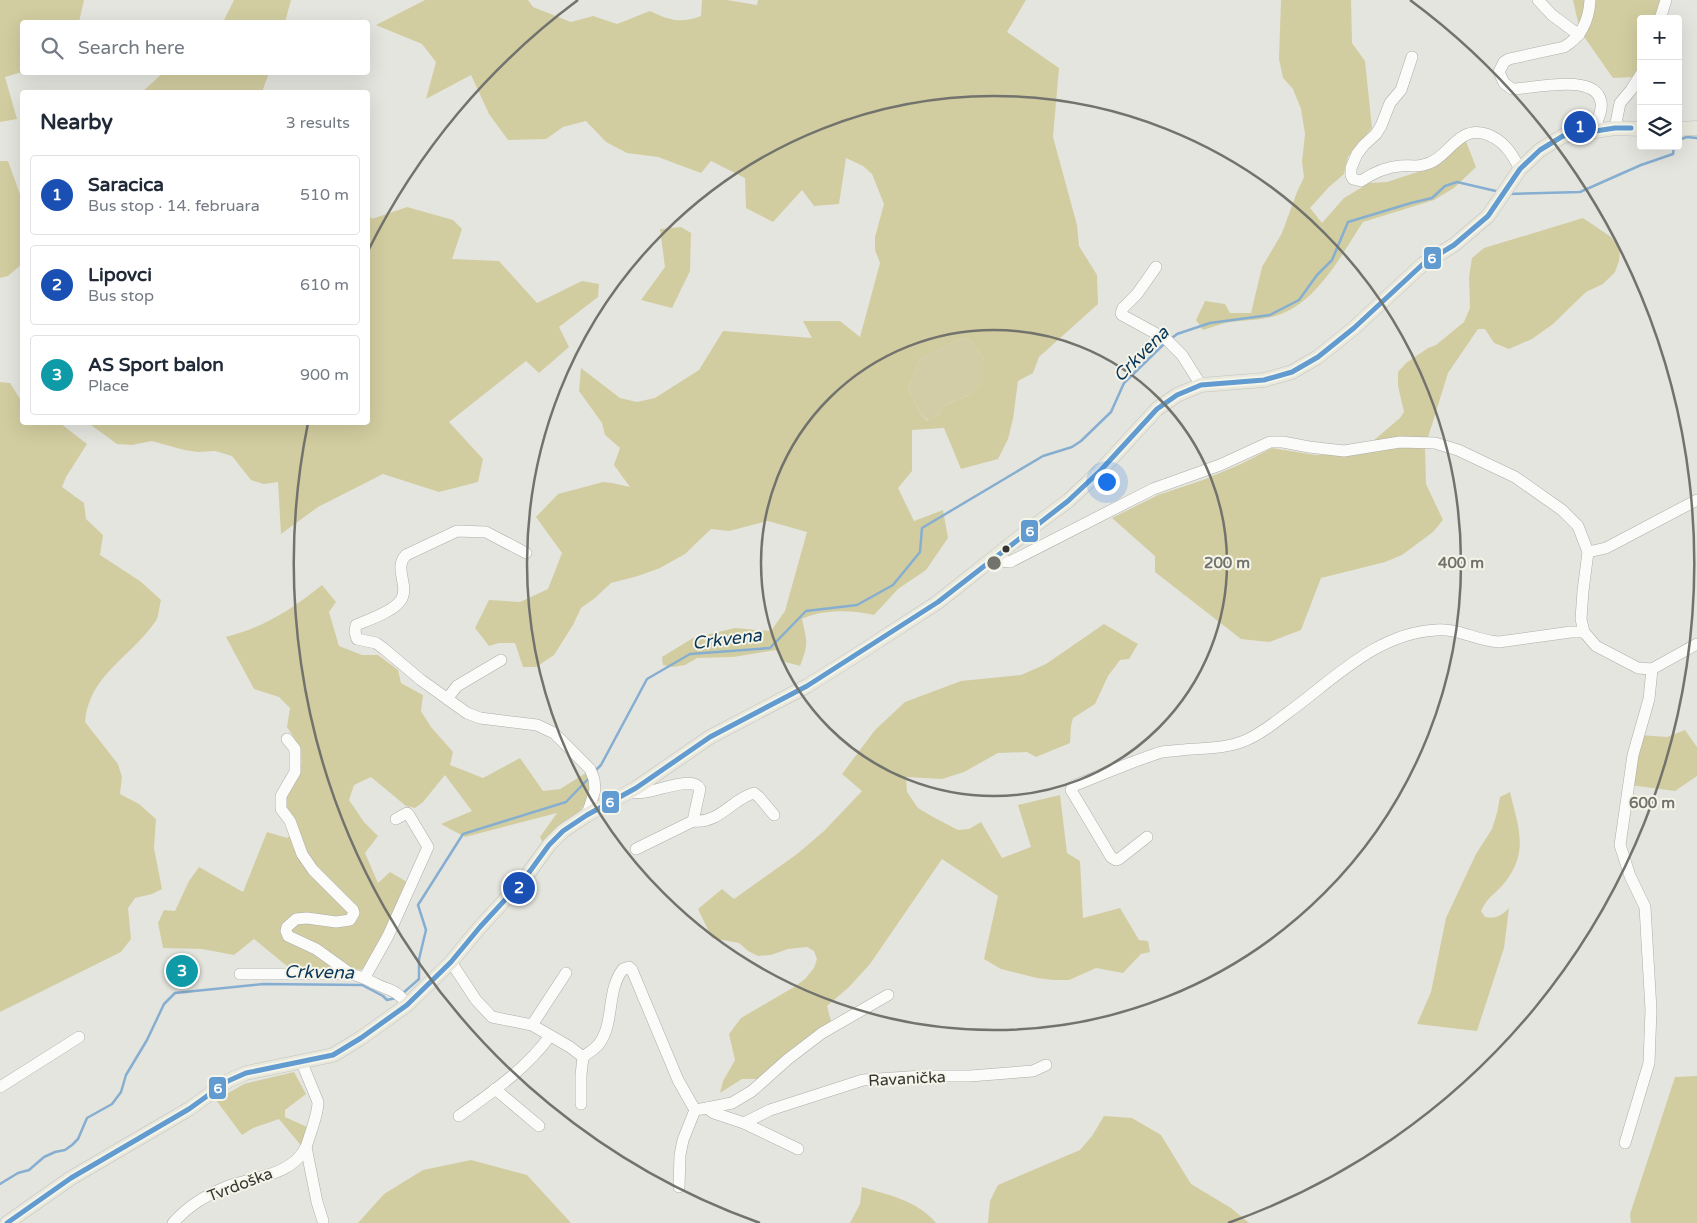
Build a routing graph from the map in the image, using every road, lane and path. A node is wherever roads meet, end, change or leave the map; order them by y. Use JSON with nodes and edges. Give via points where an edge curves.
{"nodes":[{"id":1,"x":1538,"y":0,"type":"edge"},
{"id":2,"x":1590,"y":0,"type":"edge"},
{"id":3,"x":1666,"y":0,"type":"edge"},
{"id":4,"x":1661,"y":15,"type":"edge"},
{"id":5,"x":1579,"y":34,"type":"junction"},
{"id":6,"x":1412,"y":57,"type":"dead end"},
{"id":7,"x":1637,"y":80,"type":"edge"},
{"id":8,"x":1615,"y":128,"type":"junction"},
{"id":9,"x":1697,"y":128,"type":"edge"},
{"id":10,"x":1637,"y":129,"type":"edge"},
{"id":11,"x":1682,"y":129,"type":"edge"},
{"id":12,"x":1593,"y":132,"type":"junction"},
{"id":13,"x":1520,"y":169,"type":"junction"},
{"id":14,"x":1156,"y":267,"type":"dead end"},
{"id":15,"x":1201,"y":385,"type":"junction"},
{"id":16,"x":1697,"y":500,"type":"edge"},
{"id":17,"x":1588,"y":552,"type":"junction"},
{"id":18,"x":526,"y":553,"type":"dead end"},
{"id":19,"x":995,"y":557,"type":"junction"},
{"id":20,"x":1584,"y":632,"type":"junction"},
{"id":21,"x":1697,"y":644,"type":"edge"},
{"id":22,"x":501,"y":660,"type":"dead end"},
{"id":23,"x":1652,"y":669,"type":"junction"},
{"id":24,"x":447,"y":699,"type":"junction"},
{"id":25,"x":287,"y":739,"type":"dead end"},
{"id":26,"x":626,"y":793,"type":"junction"},
{"id":27,"x":586,"y":815,"type":"junction"},
{"id":28,"x":774,"y":815,"type":"dead end"},
{"id":29,"x":396,"y":819,"type":"dead end"},
{"id":30,"x":693,"y":821,"type":"junction"},
{"id":31,"x":1147,"y":837,"type":"dead end"},
{"id":32,"x":636,"y":849,"type":"dead end"},
{"id":33,"x":451,"y":962,"type":"junction"},
{"id":34,"x":566,"y":973,"type":"dead end"},
{"id":35,"x":240,"y":974,"type":"dead end"},
{"id":36,"x":351,"y":974,"type":"junction"},
{"id":37,"x":365,"y":977,"type":"junction"},
{"id":38,"x":888,"y":995,"type":"dead end"},
{"id":39,"x":403,"y":998,"type":"junction"},
{"id":40,"x":532,"y":1025,"type":"junction"},
{"id":41,"x":550,"y":1036,"type":"junction"},
{"id":42,"x":79,"y":1037,"type":"dead end"},
{"id":43,"x":583,"y":1056,"type":"junction"},
{"id":44,"x":302,"y":1063,"type":"junction"},
{"id":45,"x":1046,"y":1065,"type":"dead end"},
{"id":46,"x":0,"y":1087,"type":"edge"},
{"id":47,"x":495,"y":1089,"type":"junction"},
{"id":48,"x":582,"y":1104,"type":"dead end"},
{"id":49,"x":707,"y":1108,"type":"junction"},
{"id":50,"x":695,"y":1110,"type":"junction"},
{"id":51,"x":459,"y":1116,"type":"dead end"},
{"id":52,"x":744,"y":1123,"type":"junction"},
{"id":53,"x":539,"y":1126,"type":"dead end"},
{"id":54,"x":1624,"y":1143,"type":"dead end"},
{"id":55,"x":306,"y":1147,"type":"junction"},
{"id":56,"x":798,"y":1149,"type":"dead end"},
{"id":57,"x":679,"y":1187,"type":"dead end"},
{"id":58,"x":323,"y":1221,"type":"dead end"},
{"id":59,"x":7,"y":1223,"type":"edge"},
{"id":60,"x":173,"y":1223,"type":"edge"}],
"edges":[{"from":1,"to":5,"type":"street","via":[[1552,15]]},
{"from":2,"to":5,"type":"street"},
{"from":3,"to":4,"type":"street"},
{"from":5,"to":12,"type":"street","via":[[1564,47],[1509,59],[1499,72],[1504,83],[1512,89],[1572,84],[1592,89],[1601,102]]},
{"from":6,"to":13,"type":"street","via":[[1401,90],[1390,103],[1381,126],[1356,154],[1351,168],[1353,179],[1361,181],[1390,167],[1423,165],[1462,137],[1478,132],[1498,139]]},
{"from":7,"to":8,"type":"street","via":[[1620,102]]},
{"from":8,"to":10,"type":"main road"},
{"from":8,"to":12,"type":"main road"},
{"from":9,"to":11,"type":"main road"},
{"from":12,"to":13,"type":"main road","via":[[1563,136],[1540,150]]},
{"from":13,"to":15,"type":"main road","via":[[1488,216],[1454,245],[1423,264],[1318,357],[1292,372],[1264,380]]},
{"from":14,"to":15,"type":"street","via":[[1121,313],[1168,342],[1182,355]]},
{"from":15,"to":19,"type":"main road","via":[[1176,395],[1157,410],[1068,502]]},
{"from":16,"to":17,"type":"street","via":[[1606,548]]},
{"from":17,"to":19,"type":"street","via":[[1578,526],[1562,510],[1515,478],[1458,450],[1435,443],[1400,442],[1344,450],[1270,442],[1220,466],[1153,489],[1010,562]]},
{"from":17,"to":20,"type":"street","via":[[1581,619]]},
{"from":18,"to":24,"type":"street","via":[[486,532],[457,531],[406,555],[400,565],[403,594],[400,601],[380,615],[356,625],[357,639],[383,648]]},
{"from":19,"to":26,"type":"main road","via":[[938,602],[855,656],[710,737]]},
{"from":20,"to":23,"type":"street","via":[[1596,646],[1638,668]]},
{"from":20,"to":31,"type":"street","via":[[1499,642],[1454,630],[1428,630],[1409,635],[1388,642],[1347,665],[1304,701],[1246,740],[1226,746],[1163,752],[1073,786],[1071,790],[1111,857],[1119,859]]},
{"from":21,"to":23,"type":"street"},
{"from":22,"to":24,"type":"street","via":[[458,686]]},
{"from":23,"to":54,"type":"street","via":[[1620,845],[1645,907],[1651,1010],[1649,1064]]},
{"from":24,"to":27,"type":"street","via":[[480,718],[537,725],[554,733],[592,774],[595,790]]},
{"from":25,"to":36,"type":"street","via":[[295,749],[296,772],[280,796],[281,808],[290,821],[302,854],[354,913],[350,920],[336,922],[296,919],[286,931],[288,936],[316,949]]},
{"from":26,"to":27,"type":"main road"},
{"from":26,"to":30,"type":"street","via":[[697,784],[700,791]]},
{"from":27,"to":33,"type":"main road","via":[[549,845],[525,878]]},
{"from":28,"to":30,"type":"street","via":[[754,793],[713,818]]},
{"from":29,"to":37,"type":"street","via":[[406,813],[410,815],[428,847],[388,936]]},
{"from":30,"to":32,"type":"street"},
{"from":33,"to":39,"type":"main road"},
{"from":33,"to":40,"type":"street","via":[[476,1000],[492,1016]]},
{"from":34,"to":40,"type":"street"},
{"from":35,"to":36,"type":"street"},
{"from":36,"to":37,"type":"street"},
{"from":37,"to":39,"type":"street"},
{"from":38,"to":49,"type":"street","via":[[822,1033],[732,1103]]},
{"from":39,"to":44,"type":"main road","via":[[361,1038],[333,1055]]},
{"from":40,"to":41,"type":"street"},
{"from":41,"to":43,"type":"street"},
{"from":41,"to":47,"type":"street","via":[[533,1057]]},
{"from":42,"to":46,"type":"street"},
{"from":43,"to":48,"type":"street"},
{"from":43,"to":50,"type":"street","via":[[598,1044],[608,1020],[613,988],[623,969],[629,967],[678,1080]]},
{"from":44,"to":55,"type":"street","name":"Tvrdoška","via":[[318,1102]]},
{"from":44,"to":59,"type":"main road","via":[[246,1073],[228,1081],[189,1109],[71,1178]]},
{"from":45,"to":52,"type":"street","name":"Ravanička","via":[[1033,1071],[863,1080],[770,1110]]},
{"from":47,"to":51,"type":"street"},
{"from":47,"to":53,"type":"street"},
{"from":49,"to":50,"type":"street"},
{"from":49,"to":52,"type":"street"},
{"from":50,"to":57,"type":"street","via":[[682,1148]]},
{"from":52,"to":56,"type":"street"},
{"from":55,"to":58,"type":"street","name":"Tvrdoška"},
{"from":55,"to":60,"type":"street","name":"Tvrdoška","via":[[296,1160],[282,1169],[227,1187],[196,1202]]}]}
